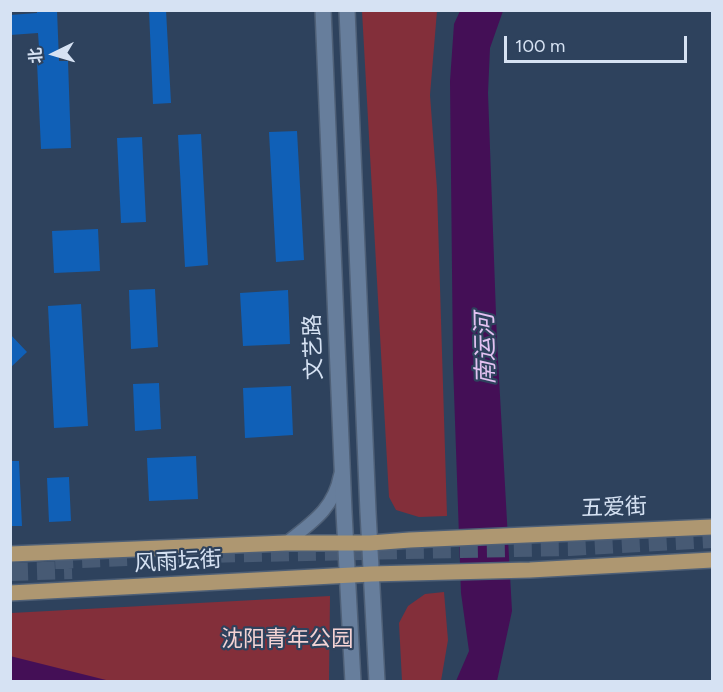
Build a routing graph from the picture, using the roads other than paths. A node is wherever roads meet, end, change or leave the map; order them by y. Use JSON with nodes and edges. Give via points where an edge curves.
{"nodes":[{"id":1,"x":323,"y":10,"type":"edge"},
{"id":2,"x":347,"y":10,"type":"edge"},
{"id":3,"x":342,"y":466,"type":"junction"},
{"id":4,"x":712,"y":527,"type":"edge"},
{"id":5,"x":436,"y":539,"type":"joint"},
{"id":6,"x":286,"y":543,"type":"junction"},
{"id":7,"x":370,"y":543,"type":"junction"},
{"id":8,"x":346,"y":544,"type":"junction"},
{"id":9,"x":10,"y":554,"type":"edge"},
{"id":10,"x":712,"y":560,"type":"edge"},
{"id":11,"x":371,"y":574,"type":"junction"},
{"id":12,"x":347,"y":576,"type":"junction"},
{"id":13,"x":10,"y":593,"type":"edge"},
{"id":14,"x":353,"y":681,"type":"edge"},
{"id":15,"x":376,"y":681,"type":"edge"}],
"edges":[{"from":1,"to":3,"type":"main road","name":"文艺路"},
{"from":2,"to":7,"type":"main road","name":"文艺路"},
{"from":3,"to":6,"type":"street","via":[[330,503]]},
{"from":3,"to":8,"type":"main road","name":"文艺路"},
{"from":4,"to":5,"type":"main road","name":"五爱街"},
{"from":5,"to":7,"type":"main road","name":"风雨坛街"},
{"from":6,"to":8,"type":"main road","name":"风雨坛街"},
{"from":6,"to":9,"type":"main road","name":"风雨坛街"},
{"from":7,"to":8,"type":"main road","name":"风雨坛街"},
{"from":7,"to":11,"type":"main road","name":"文艺路"},
{"from":8,"to":12,"type":"main road","name":"文艺路"},
{"from":10,"to":11,"type":"main road","name":"风雨坛街"},
{"from":11,"to":12,"type":"main road","name":"风雨坛街"},
{"from":11,"to":15,"type":"main road","name":"文艺路"},
{"from":12,"to":13,"type":"main road","name":"风雨坛街"},
{"from":12,"to":14,"type":"main road","name":"文艺路"}]}
